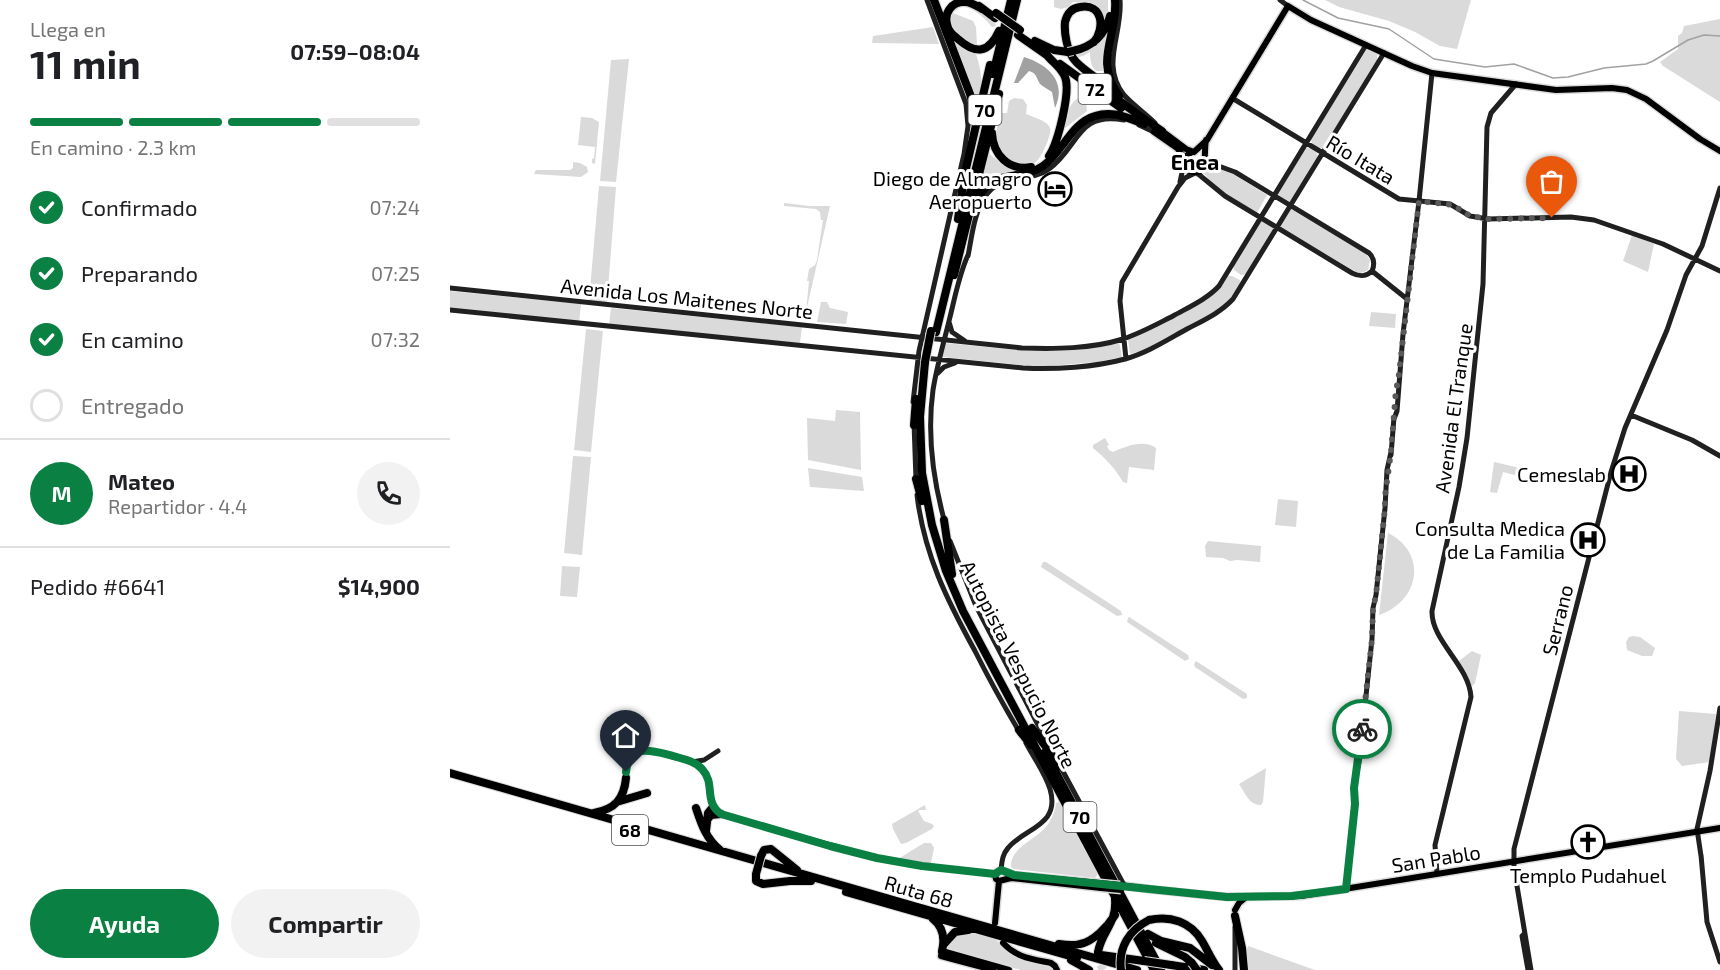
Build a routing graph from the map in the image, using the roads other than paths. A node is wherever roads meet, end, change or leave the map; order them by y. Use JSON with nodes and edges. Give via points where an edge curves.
{"nodes":[{"id":1,"x":927,"y":0,"type":"edge"},
{"id":2,"x":934,"y":0,"type":"edge"},
{"id":3,"x":970,"y":0,"type":"edge"},
{"id":4,"x":1006,"y":0,"type":"edge"},
{"id":5,"x":1011,"y":0,"type":"edge"},
{"id":6,"x":1017,"y":0,"type":"edge"},
{"id":7,"x":1022,"y":0,"type":"edge"},
{"id":8,"x":1113,"y":0,"type":"edge"},
{"id":9,"x":1120,"y":0,"type":"edge"},
{"id":10,"x":1280,"y":0,"type":"edge"},
{"id":11,"x":981,"y":3,"type":"edge"},
{"id":12,"x":1287,"y":6,"type":"junction"},
{"id":13,"x":1297,"y":12,"type":"junction"},
{"id":14,"x":1282,"y":14,"type":"junction"},
{"id":15,"x":999,"y":31,"type":"junction"},
{"id":16,"x":1019,"y":32,"type":"junction"},
{"id":17,"x":1094,"y":42,"type":"junction"},
{"id":18,"x":1366,"y":45,"type":"junction"},
{"id":19,"x":1383,"y":53,"type":"junction"},
{"id":20,"x":1046,"y":54,"type":"junction"},
{"id":21,"x":1432,"y":73,"type":"junction"},
{"id":22,"x":1516,"y":84,"type":"junction"},
{"id":23,"x":1232,"y":98,"type":"junction"},
{"id":24,"x":1132,"y":110,"type":"junction"},
{"id":25,"x":993,"y":121,"type":"junction"},
{"id":26,"x":1144,"y":124,"type":"junction"},
{"id":27,"x":1158,"y":132,"type":"junction"},
{"id":28,"x":1207,"y":140,"type":"junction"},
{"id":29,"x":1306,"y":143,"type":"junction"},
{"id":30,"x":970,"y":150,"type":"junction"},
{"id":31,"x":1720,"y":151,"type":"edge"},
{"id":32,"x":1193,"y":152,"type":"junction"},
{"id":33,"x":1323,"y":153,"type":"junction"},
{"id":34,"x":1205,"y":160,"type":"junction"},
{"id":35,"x":1185,"y":161,"type":"junction"},
{"id":36,"x":1196,"y":173,"type":"junction"},
{"id":37,"x":1178,"y":188,"type":"junction"},
{"id":38,"x":1720,"y":188,"type":"edge"},
{"id":39,"x":1274,"y":196,"type":"junction"},
{"id":40,"x":1419,"y":201,"type":"junction"},
{"id":41,"x":1291,"y":206,"type":"junction"},
{"id":42,"x":1261,"y":218,"type":"junction"},
{"id":43,"x":1484,"y":218,"type":"junction"},
{"id":44,"x":958,"y":219,"type":"junction"},
{"id":45,"x":969,"y":219,"type":"junction"},
{"id":46,"x":1278,"y":228,"type":"junction"},
{"id":47,"x":1695,"y":259,"type":"junction"},
{"id":48,"x":1372,"y":271,"type":"junction"},
{"id":49,"x":1720,"y":271,"type":"edge"},
{"id":50,"x":450,"y":288,"type":"edge"},
{"id":51,"x":1407,"y":299,"type":"junction"},
{"id":52,"x":450,"y":310,"type":"edge"},
{"id":53,"x":940,"y":316,"type":"junction"},
{"id":54,"x":950,"y":317,"type":"junction"},
{"id":55,"x":934,"y":332,"type":"junction"},
{"id":56,"x":921,"y":338,"type":"junction"},
{"id":57,"x":1124,"y":339,"type":"junction"},
{"id":58,"x":944,"y":340,"type":"junction"},
{"id":59,"x":967,"y":342,"type":"junction"},
{"id":60,"x":939,"y":359,"type":"junction"},
{"id":61,"x":1126,"y":359,"type":"junction"},
{"id":62,"x":924,"y":362,"type":"junction"},
{"id":63,"x":964,"y":362,"type":"junction"},
{"id":64,"x":936,"y":377,"type":"junction"},
{"id":65,"x":1631,"y":415,"type":"junction"},
{"id":66,"x":914,"y":425,"type":"joint"},
{"id":67,"x":1720,"y":456,"type":"edge"},
{"id":68,"x":916,"y":479,"type":"junction"},
{"id":69,"x":944,"y":520,"type":"junction"},
{"id":70,"x":935,"y":536,"type":"junction"},
{"id":71,"x":952,"y":574,"type":"junction"},
{"id":72,"x":1720,"y":708,"type":"edge"},
{"id":73,"x":1032,"y":728,"type":"junction"},
{"id":74,"x":1019,"y":730,"type":"junction"},
{"id":75,"x":717,"y":751,"type":"dead end"},
{"id":76,"x":1041,"y":756,"type":"junction"},
{"id":77,"x":690,"y":761,"type":"junction"},
{"id":78,"x":1060,"y":766,"type":"junction"},
{"id":79,"x":450,"y":776,"type":"edge"},
{"id":80,"x":626,"y":778,"type":"joint"},
{"id":81,"x":647,"y":794,"type":"dead end"},
{"id":82,"x":616,"y":803,"type":"junction"},
{"id":83,"x":713,"y":807,"type":"junction"},
{"id":84,"x":696,"y":808,"type":"dead end"},
{"id":85,"x":590,"y":814,"type":"junction"},
{"id":86,"x":721,"y":814,"type":"junction"},
{"id":87,"x":707,"y":820,"type":"junction"},
{"id":88,"x":1720,"y":828,"type":"edge"},
{"id":89,"x":1698,"y":832,"type":"junction"},
{"id":90,"x":706,"y":835,"type":"junction"},
{"id":91,"x":724,"y":852,"type":"junction"},
{"id":92,"x":1513,"y":862,"type":"junction"},
{"id":93,"x":1000,"y":872,"type":"junction"},
{"id":94,"x":1437,"y":874,"type":"junction"},
{"id":95,"x":808,"y":878,"type":"junction"},
{"id":96,"x":1002,"y":880,"type":"junction"},
{"id":97,"x":1100,"y":885,"type":"junction"},
{"id":98,"x":1120,"y":888,"type":"junction"},
{"id":99,"x":1346,"y":889,"type":"junction"},
{"id":100,"x":1234,"y":897,"type":"junction"},
{"id":101,"x":1245,"y":897,"type":"junction"},
{"id":102,"x":1235,"y":913,"type":"junction"},
{"id":103,"x":1115,"y":915,"type":"junction"},
{"id":104,"x":929,"y":917,"type":"junction"},
{"id":105,"x":1133,"y":917,"type":"junction"},
{"id":106,"x":995,"y":922,"type":"dead end"},
{"id":107,"x":975,"y":930,"type":"junction"},
{"id":108,"x":1148,"y":934,"type":"junction"},
{"id":109,"x":1003,"y":943,"type":"dead end"},
{"id":110,"x":1048,"y":947,"type":"junction"},
{"id":111,"x":942,"y":951,"type":"junction"},
{"id":112,"x":1075,"y":952,"type":"junction"},
{"id":113,"x":1098,"y":952,"type":"tunnel mouth"},
{"id":114,"x":953,"y":957,"type":"junction"},
{"id":115,"x":1720,"y":962,"type":"edge"},
{"id":116,"x":1195,"y":967,"type":"edge"},
{"id":117,"x":993,"y":970,"type":"edge"},
{"id":118,"x":1006,"y":970,"type":"edge"},
{"id":119,"x":1057,"y":970,"type":"edge"},
{"id":120,"x":1089,"y":970,"type":"edge"},
{"id":121,"x":1121,"y":970,"type":"edge"},
{"id":122,"x":1137,"y":970,"type":"edge"},
{"id":123,"x":1154,"y":970,"type":"edge"},
{"id":124,"x":1161,"y":970,"type":"edge"},
{"id":125,"x":1204,"y":970,"type":"edge"},
{"id":126,"x":1218,"y":970,"type":"edge"},
{"id":127,"x":1235,"y":970,"type":"edge"},
{"id":128,"x":1244,"y":970,"type":"edge"},
{"id":129,"x":1529,"y":970,"type":"edge"}],
"edges":[{"from":1,"to":56,"type":"street","via":[[964,97],[968,126]]},
{"from":2,"to":30,"type":"highway","via":[[972,100]]},
{"from":3,"to":11,"type":"highway","number":"72"},
{"from":4,"to":15,"type":"highway"},
{"from":5,"to":44,"type":"highway","name":"Autopista Vespucio Norte","number":"70"},
{"from":6,"to":53,"type":"highway","name":"Autopista Vespucio Norte","number":"70"},
{"from":7,"to":25,"type":"highway"},
{"from":8,"to":17,"type":"highway","via":[[1108,24]]},
{"from":8,"to":24,"type":"highway","via":[[1107,70],[1116,91]]},
{"from":9,"to":27,"type":"street","via":[[1112,59],[1115,77],[1125,95],[1148,116]]},
{"from":10,"to":12,"type":"street"},
{"from":11,"to":15,"type":"highway","via":[[954,4],[946,16],[949,30],[964,45],[977,50],[991,45]]},
{"from":11,"to":16,"type":"highway","number":"72"},
{"from":12,"to":13,"type":"main road"},
{"from":12,"to":14,"type":"main road"},
{"from":13,"to":14,"type":"main road"},
{"from":13,"to":18,"type":"main road"},
{"from":14,"to":23,"type":"main road"},
{"from":15,"to":30,"type":"highway"},
{"from":16,"to":17,"type":"highway","number":"72","via":[[1048,48],[1070,52]]},
{"from":16,"to":20,"type":"highway","number":"72"},
{"from":17,"to":24,"type":"highway","via":[[1101,29],[1099,16],[1089,7],[1076,8],[1065,24],[1072,55]]},
{"from":18,"to":19,"type":"main road"},
{"from":18,"to":29,"type":"street","name":"Avenida Los Maitenes Norte"},
{"from":19,"to":21,"type":"main road"},
{"from":19,"to":33,"type":"street"},
{"from":20,"to":25,"type":"highway","via":[[1062,71],[1067,86],[1049,156],[1029,168],[1007,163],[994,146]]},
{"from":20,"to":26,"type":"highway","number":"72"},
{"from":21,"to":22,"type":"main road"},
{"from":21,"to":40,"type":"street"},
{"from":22,"to":31,"type":"main road","via":[[1563,90],[1627,90]]},
{"from":22,"to":43,"type":"street","name":"Avenida El Tranque","via":[[1488,121]]},
{"from":23,"to":28,"type":"main road"},
{"from":23,"to":29,"type":"street","name":"Río Itata"},
{"from":24,"to":27,"type":"highway"},
{"from":25,"to":45,"type":"highway"},
{"from":26,"to":27,"type":"highway","number":"72"},
{"from":26,"to":45,"type":"highway","via":[[1112,113],[1087,119],[1044,165],[1001,177],[989,185]]},
{"from":27,"to":32,"type":"main road"},
{"from":27,"to":35,"type":"main road","via":[[1179,150]]},
{"from":27,"to":54,"type":"street","via":[[1129,121],[1099,120],[1084,128],[1047,171],[997,185],[981,205]]},
{"from":28,"to":32,"type":"main road"},
{"from":28,"to":34,"type":"main road"},
{"from":29,"to":33,"type":"street","name":"Río Itata"},
{"from":29,"to":39,"type":"street","name":"Avenida Los Maitenes Norte"},
{"from":30,"to":44,"type":"highway"},
{"from":32,"to":34,"type":"main road","via":[[1200,153]]},
{"from":32,"to":35,"type":"main road"},
{"from":33,"to":40,"type":"street","name":"Río Itata","via":[[1396,198]]},
{"from":33,"to":41,"type":"street"},
{"from":34,"to":36,"type":"main road"},
{"from":34,"to":39,"type":"street","via":[[1232,170]]},
{"from":35,"to":36,"type":"main road","via":[[1188,170]]},
{"from":35,"to":37,"type":"street"},
{"from":36,"to":37,"type":"street","via":[[1185,178]]},
{"from":36,"to":42,"type":"street"},
{"from":37,"to":57,"type":"street","via":[[1122,282]]},
{"from":38,"to":47,"type":"street","name":"Serrano"},
{"from":39,"to":41,"type":"street"},
{"from":39,"to":42,"type":"street","name":"Avenida Los Maitenes Norte"},
{"from":40,"to":43,"type":"street","name":"Río Itata","via":[[1453,205],[1470,216]]},
{"from":40,"to":51,"type":"street"},
{"from":41,"to":46,"type":"street"},
{"from":41,"to":48,"type":"street","via":[[1369,253],[1374,260]]},
{"from":42,"to":46,"type":"street"},
{"from":42,"to":57,"type":"street","name":"Avenida Los Maitenes Norte","via":[[1212,293]]},
{"from":43,"to":47,"type":"street","via":[[1590,219]]},
{"from":43,"to":94,"type":"street","name":"Avenida El Tranque","via":[[1483,291],[1465,457],[1432,611],[1434,626],[1468,682],[1471,697],[1435,845]]},
{"from":44,"to":55,"type":"highway","name":"Autopista Vespucio Norte","number":"70"},
{"from":45,"to":53,"type":"highway"},
{"from":46,"to":48,"type":"street","via":[[1356,275]]},
{"from":46,"to":61,"type":"street","via":[[1224,308],[1160,345]]},
{"from":47,"to":49,"type":"street"},
{"from":47,"to":65,"type":"street","name":"Serrano"},
{"from":48,"to":51,"type":"street"},
{"from":50,"to":56,"type":"street","name":"Avenida Los Maitenes Norte"},
{"from":51,"to":99,"type":"street"},
{"from":52,"to":62,"type":"street"},
{"from":53,"to":55,"type":"highway","name":"Autopista Vespucio Norte","number":"70"},
{"from":54,"to":58,"type":"street"},
{"from":54,"to":59,"type":"street","via":[[952,332]]},
{"from":55,"to":62,"type":"highway","name":"Autopista Vespucio Norte","number":"70"},
{"from":56,"to":58,"type":"street","name":"Avenida Los Maitenes Norte"},
{"from":56,"to":62,"type":"street"},
{"from":57,"to":59,"type":"street","name":"Avenida Los Maitenes Norte","via":[[1056,348]]},
{"from":57,"to":61,"type":"street"},
{"from":58,"to":59,"type":"street","name":"Avenida Los Maitenes Norte"},
{"from":58,"to":60,"type":"street"},
{"from":60,"to":62,"type":"street"},
{"from":60,"to":63,"type":"street"},
{"from":60,"to":64,"type":"street"},
{"from":61,"to":63,"type":"street","via":[[1041,368]]},
{"from":62,"to":66,"type":"highway"},
{"from":62,"to":70,"type":"highway","name":"Autopista Vespucio Norte","number":"70","via":[[921,462]]},
{"from":62,"to":71,"type":"highway","name":"Autopista Vespucio Norte","number":"70","via":[[927,465],[935,516]]},
{"from":63,"to":64,"type":"street","via":[[944,367]]},
{"from":64,"to":69,"type":"street","via":[[932,453]]},
{"from":65,"to":67,"type":"street"},
{"from":65,"to":92,"type":"street","name":"Serrano","via":[[1611,472]]},
{"from":66,"to":68,"type":"street"},
{"from":68,"to":70,"type":"highway"},
{"from":68,"to":74,"type":"street","via":[[924,534],[941,586]]},
{"from":69,"to":71,"type":"highway"},
{"from":69,"to":78,"type":"street","via":[[976,606]]},
{"from":70,"to":76,"type":"highway","name":"Autopista Vespucio Norte","number":"70","via":[[958,601]]},
{"from":71,"to":73,"type":"highway","name":"Autopista Vespucio Norte","number":"70"},
{"from":72,"to":89,"type":"street"},
{"from":73,"to":78,"type":"highway"},
{"from":73,"to":105,"type":"highway","name":"Autopista Vespucio Norte","number":"70"},
{"from":74,"to":76,"type":"highway"},
{"from":74,"to":93,"type":"street","via":[[1048,784],[1051,803],[1042,823],[1006,850]]},
{"from":75,"to":77,"type":"street","via":[[704,760]]},
{"from":76,"to":98,"type":"highway","name":"Autopista Vespucio Norte","number":"70"},
{"from":77,"to":80,"type":"street","via":[[642,751],[630,760]]},
{"from":77,"to":83,"type":"street","via":[[704,771]]},
{"from":78,"to":98,"type":"street"},
{"from":79,"to":85,"type":"highway","name":"Ruta 68","number":"68"},
{"from":79,"to":95,"type":"highway","name":"Ruta 68","number":"68"},
{"from":80,"to":82,"type":"highway","via":[[624,793]]},
{"from":81,"to":82,"type":"highway"},
{"from":82,"to":85,"type":"highway"},
{"from":83,"to":86,"type":"street"},
{"from":83,"to":87,"type":"highway"},
{"from":84,"to":90,"type":"highway"},
{"from":85,"to":91,"type":"highway","name":"Ruta 68","number":"68"},
{"from":86,"to":87,"type":"highway","via":[[711,815]]},
{"from":86,"to":93,"type":"street","name":"San Pablo","via":[[877,858]]},
{"from":87,"to":90,"type":"highway"},
{"from":88,"to":89,"type":"main road","name":"San Pablo"},
{"from":89,"to":92,"type":"main road","name":"San Pablo"},
{"from":89,"to":115,"type":"street","via":[[1707,922]]},
{"from":90,"to":91,"type":"highway"},
{"from":91,"to":95,"type":"highway","name":"Ruta 68","number":"68"},
{"from":92,"to":94,"type":"main road","name":"San Pablo"},
{"from":92,"to":129,"type":"street","name":"Serrano"},
{"from":93,"to":96,"type":"main road","via":[[1006,875]]},
{"from":93,"to":97,"type":"main road","name":"San Pablo"},
{"from":94,"to":99,"type":"main road","name":"San Pablo"},
{"from":95,"to":95,"type":"highway","bridge":true,"via":[[771,849],[764,850],[756,874],[761,884]]},
{"from":95,"to":104,"type":"highway","name":"Ruta 68","number":"68"},
{"from":95,"to":110,"type":"highway","name":"Ruta 68","number":"68"},
{"from":96,"to":97,"type":"main road","name":"San Pablo"},
{"from":96,"to":106,"type":"main road"},
{"from":97,"to":98,"type":"main road","name":"San Pablo","bridge":true},
{"from":98,"to":100,"type":"main road","name":"San Pablo"},
{"from":98,"to":103,"type":"highway"},
{"from":98,"to":123,"type":"highway","name":"Autopista Vespucio Norte","number":"70"},
{"from":99,"to":101,"type":"main road","name":"San Pablo"},
{"from":100,"to":101,"type":"main road","name":"San Pablo"},
{"from":100,"to":102,"type":"street"},
{"from":101,"to":102,"type":"main road"},
{"from":102,"to":127,"type":"street"},
{"from":102,"to":128,"type":"highway"},
{"from":103,"to":110,"type":"highway","via":[[1085,943]]},
{"from":103,"to":113,"type":"highway"},
{"from":104,"to":107,"type":"highway","name":"Ruta 68","number":"68"},
{"from":104,"to":111,"type":"highway","via":[[940,926]]},
{"from":105,"to":108,"type":"highway"},
{"from":105,"to":124,"type":"highway","name":"Autopista Vespucio Norte","number":"70"},
{"from":107,"to":110,"type":"highway","name":"Ruta 68","number":"68"},
{"from":107,"to":111,"type":"highway","via":[[955,932]]},
{"from":108,"to":116,"type":"highway"},
{"from":108,"to":126,"type":"highway","via":[[1190,948]]},
{"from":109,"to":119,"type":"main road","via":[[1019,956],[1051,963]]},
{"from":110,"to":112,"type":"highway","name":"Ruta 68","number":"68"},
{"from":110,"to":120,"type":"highway"},
{"from":110,"to":121,"type":"highway","name":"Ruta 68","number":"68"},
{"from":111,"to":114,"type":"main road"},
{"from":112,"to":122,"type":"highway","name":"Ruta 68","number":"68"},
{"from":112,"to":125,"type":"highway","bridge":true},
{"from":114,"to":117,"type":"main road"},
{"from":114,"to":118,"type":"main road"},
{"from":121,"to":126,"type":"highway","bridge":true,"via":[[1125,941],[1135,929],[1149,920],[1167,918],[1189,926]]}]}
